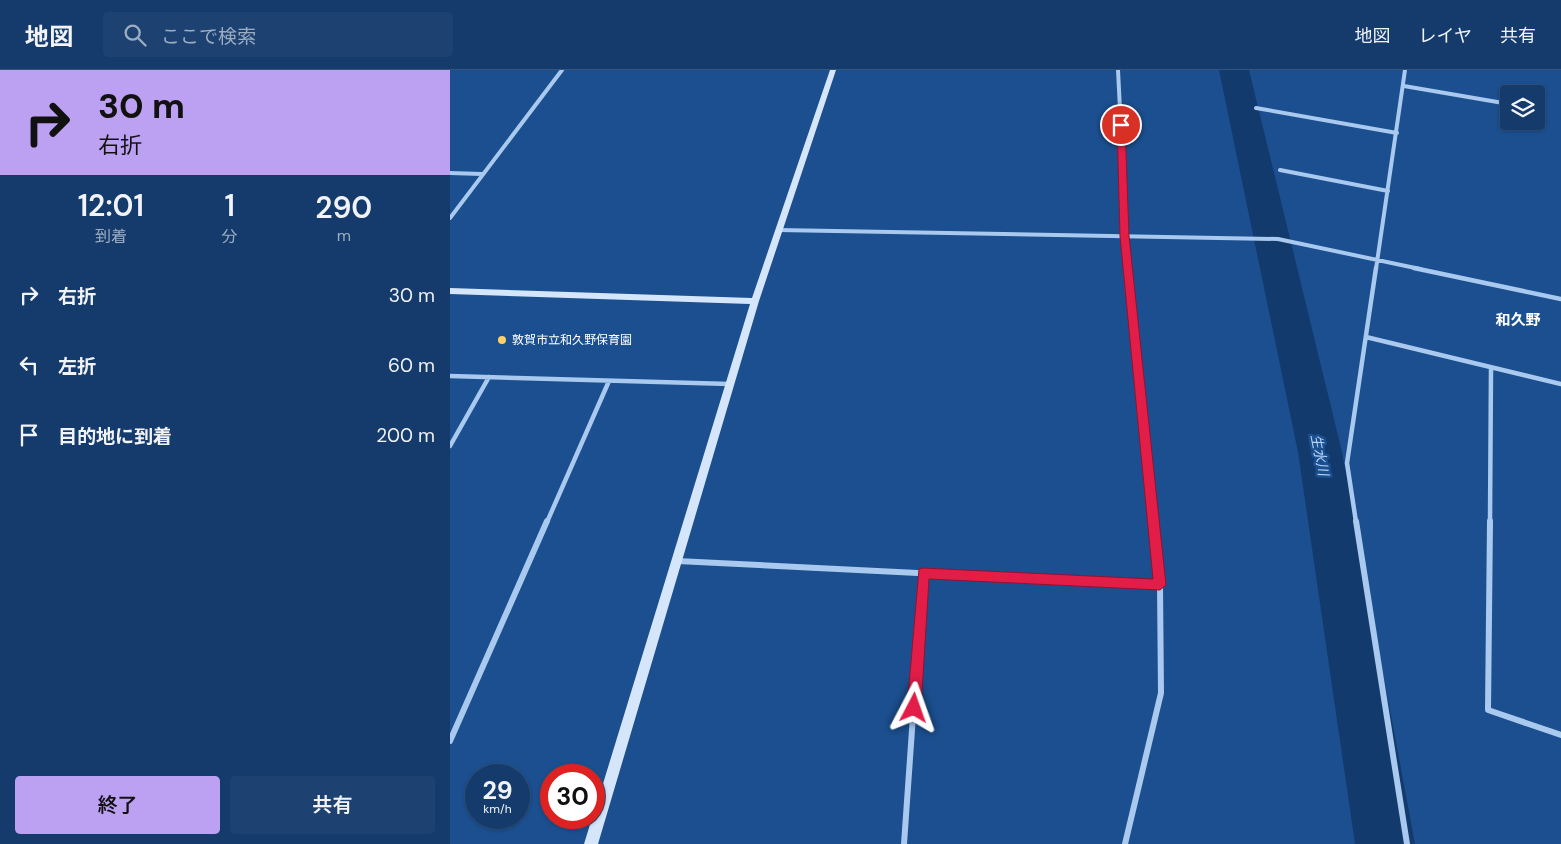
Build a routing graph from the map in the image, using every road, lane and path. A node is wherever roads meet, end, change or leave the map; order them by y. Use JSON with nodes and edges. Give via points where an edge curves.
{"nodes":[{"id":1,"x":562,"y":70,"type":"edge"},
{"id":2,"x":834,"y":70,"type":"edge"},
{"id":3,"x":1118,"y":70,"type":"edge"},
{"id":4,"x":1405,"y":70,"type":"edge"},
{"id":5,"x":1404,"y":86,"type":"junction"},
{"id":6,"x":1500,"y":102,"type":"edge"},
{"id":7,"x":1256,"y":108,"type":"dead end"},
{"id":8,"x":1397,"y":133,"type":"junction"},
{"id":9,"x":1280,"y":170,"type":"dead end"},
{"id":10,"x":450,"y":174,"type":"edge"},
{"id":11,"x":482,"y":174,"type":"junction"},
{"id":12,"x":1388,"y":191,"type":"junction"},
{"id":13,"x":450,"y":218,"type":"edge"},
{"id":14,"x":777,"y":230,"type":"junction"},
{"id":15,"x":1125,"y":236,"type":"junction"},
{"id":16,"x":1377,"y":261,"type":"junction"},
{"id":17,"x":450,"y":291,"type":"edge"},
{"id":18,"x":1561,"y":299,"type":"edge"},
{"id":19,"x":755,"y":301,"type":"junction"},
{"id":20,"x":1366,"y":338,"type":"junction"},
{"id":21,"x":1491,"y":368,"type":"junction"},
{"id":22,"x":450,"y":376,"type":"edge"},
{"id":23,"x":489,"y":377,"type":"junction"},
{"id":24,"x":609,"y":381,"type":"junction"},
{"id":25,"x":730,"y":384,"type":"junction"},
{"id":26,"x":1561,"y":384,"type":"edge"},
{"id":27,"x":450,"y":446,"type":"edge"},
{"id":28,"x":677,"y":561,"type":"junction"},
{"id":29,"x":923,"y":573,"type":"junction"},
{"id":30,"x":1160,"y":585,"type":"junction"},
{"id":31,"x":1561,"y":735,"type":"edge"},
{"id":32,"x":450,"y":741,"type":"edge"},
{"id":33,"x":590,"y":844,"type":"edge"},
{"id":34,"x":904,"y":844,"type":"edge"},
{"id":35,"x":1125,"y":844,"type":"edge"},
{"id":36,"x":1408,"y":844,"type":"edge"}],
"edges":[{"from":1,"to":11,"type":"street"},
{"from":2,"to":14,"type":"street"},
{"from":3,"to":15,"type":"street"},
{"from":4,"to":5,"type":"street"},
{"from":5,"to":6,"type":"street"},
{"from":5,"to":8,"type":"street"},
{"from":7,"to":8,"type":"street"},
{"from":8,"to":12,"type":"street"},
{"from":9,"to":12,"type":"street"},
{"from":10,"to":11,"type":"street"},
{"from":11,"to":13,"type":"street"},
{"from":12,"to":16,"type":"street"},
{"from":14,"to":15,"type":"street"},
{"from":14,"to":19,"type":"street"},
{"from":15,"to":16,"type":"street","via":[[1278,239]]},
{"from":15,"to":30,"type":"street"},
{"from":16,"to":18,"type":"street"},
{"from":16,"to":20,"type":"street"},
{"from":17,"to":19,"type":"street"},
{"from":19,"to":25,"type":"street"},
{"from":20,"to":21,"type":"street"},
{"from":20,"to":36,"type":"street","via":[[1347,463]]},
{"from":21,"to":26,"type":"street"},
{"from":21,"to":31,"type":"street","via":[[1488,710]]},
{"from":22,"to":23,"type":"street"},
{"from":23,"to":24,"type":"street"},
{"from":23,"to":27,"type":"street"},
{"from":24,"to":25,"type":"street"},
{"from":24,"to":32,"type":"street"},
{"from":25,"to":28,"type":"street"},
{"from":28,"to":29,"type":"street"},
{"from":28,"to":33,"type":"street"},
{"from":29,"to":30,"type":"street"},
{"from":29,"to":34,"type":"street"},
{"from":30,"to":35,"type":"street","via":[[1161,693]]}]}
